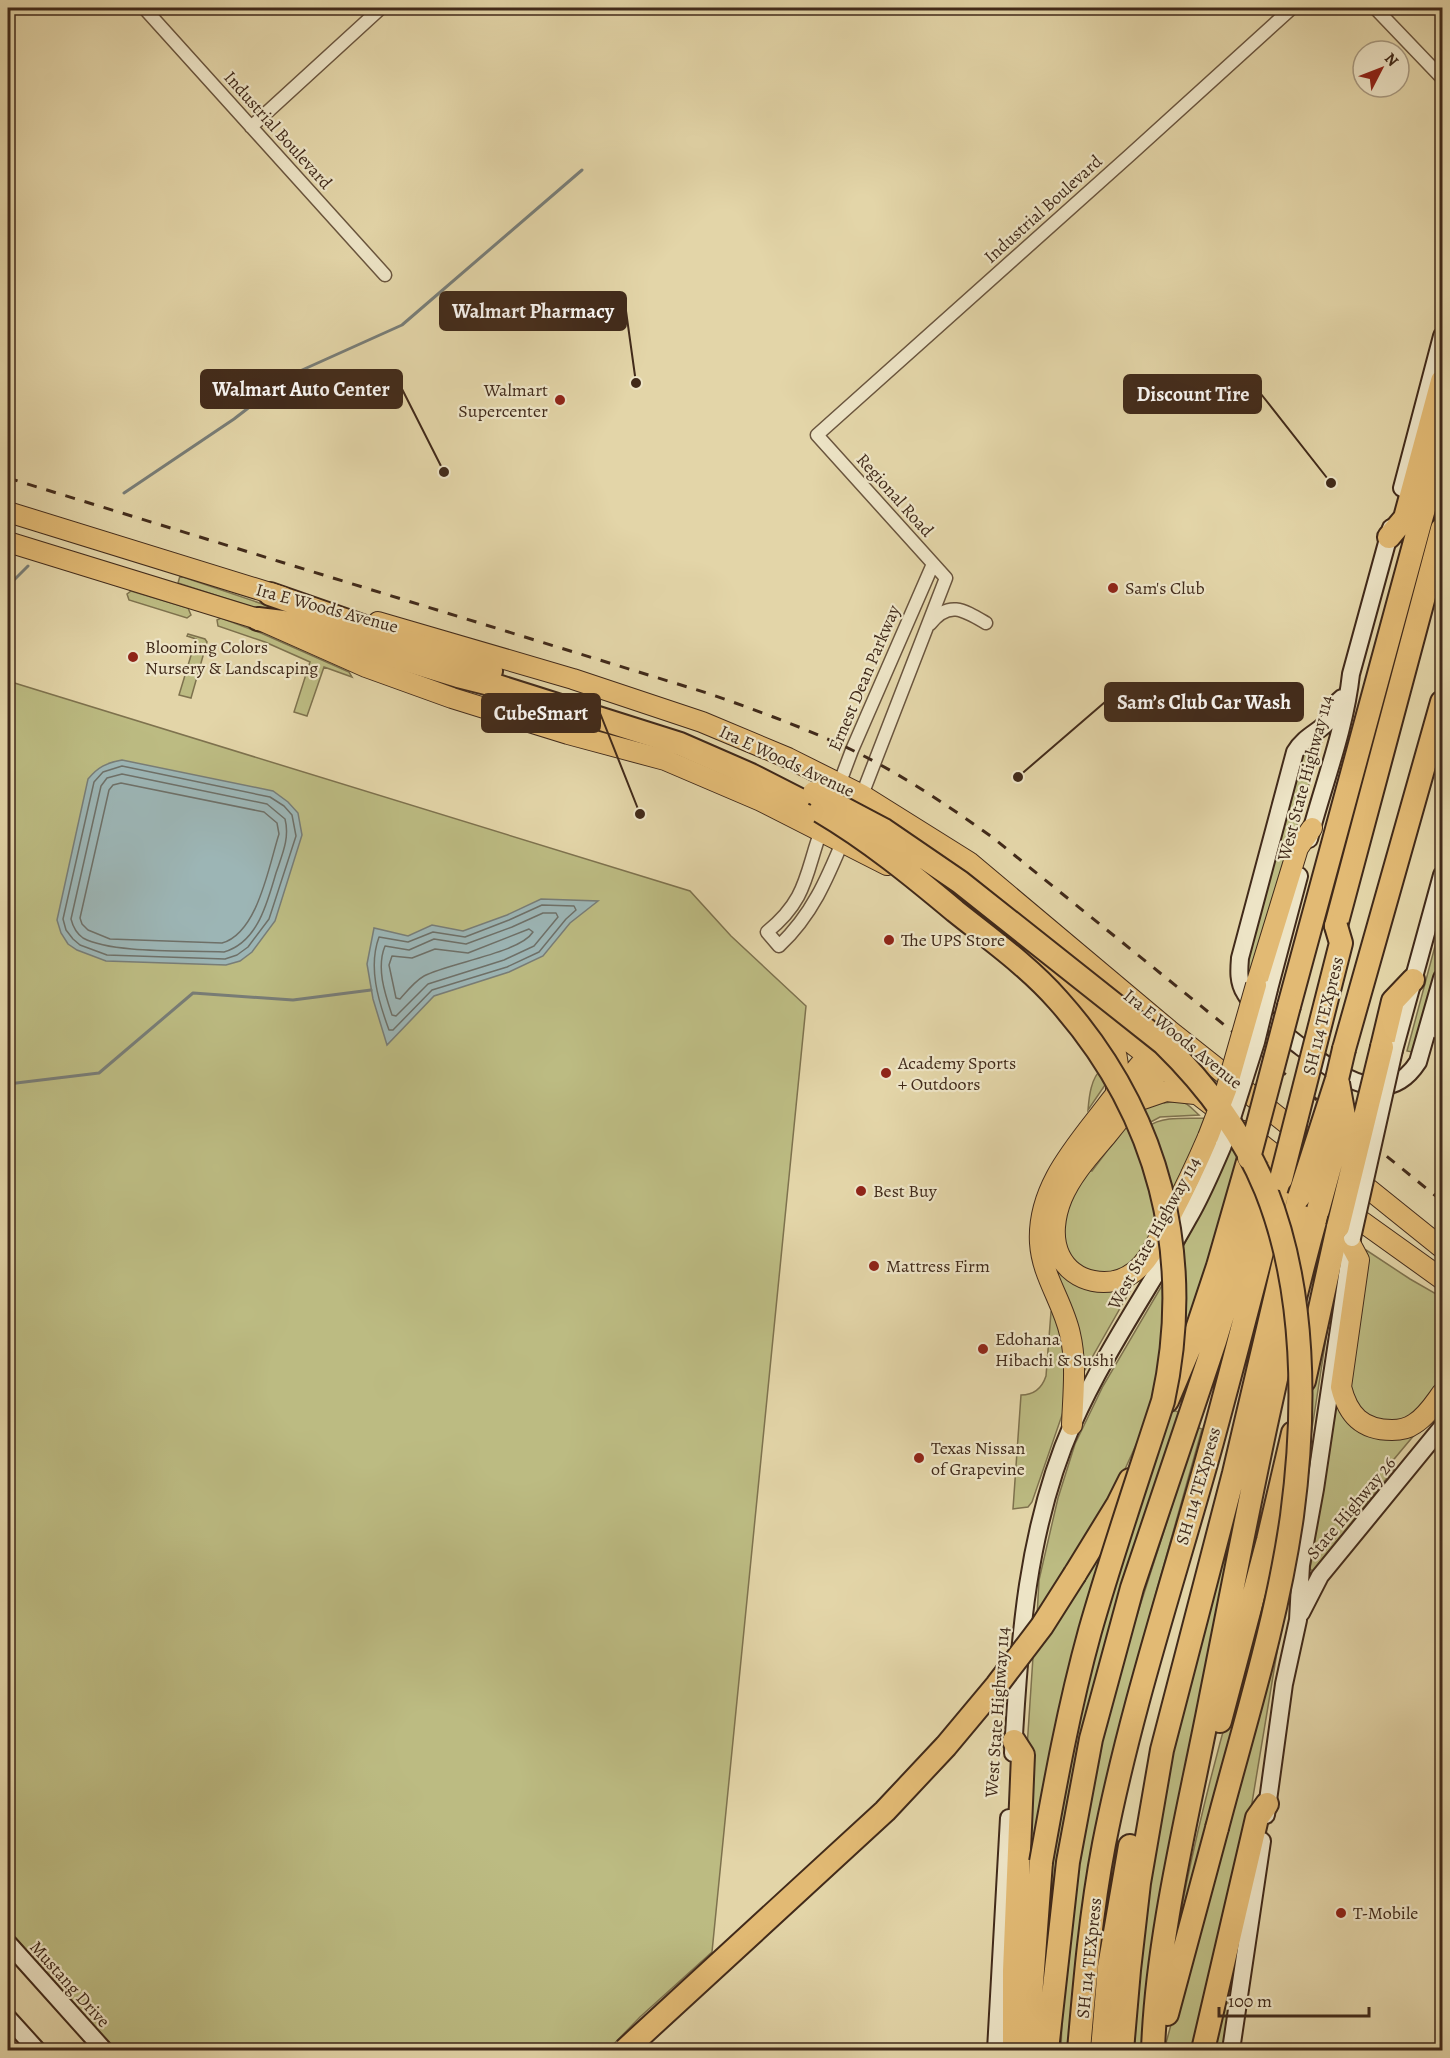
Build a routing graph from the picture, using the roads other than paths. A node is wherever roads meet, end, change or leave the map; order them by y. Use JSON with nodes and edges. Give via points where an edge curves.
{"nodes":[{"id":1,"x":144,"y":8,"type":"edge"},
{"id":2,"x":381,"y":8,"type":"edge"},
{"id":3,"x":1292,"y":8,"type":"edge"},
{"id":4,"x":1375,"y":8,"type":"edge"},
{"id":5,"x":1443,"y":78,"type":"edge"},
{"id":6,"x":251,"y":127,"type":"junction"},
{"id":7,"x":385,"y":275,"type":"dead end"},
{"id":8,"x":1443,"y":336,"type":"edge"},
{"id":9,"x":1443,"y":381,"type":"edge"},
{"id":10,"x":817,"y":435,"type":"joint"},
{"id":11,"x":1443,"y":446,"type":"edge"},
{"id":12,"x":8,"y":512,"type":"edge"},
{"id":13,"x":1443,"y":529,"type":"edge"},
{"id":14,"x":1389,"y":537,"type":"junction"},
{"id":15,"x":8,"y":542,"type":"edge"},
{"id":16,"x":933,"y":564,"type":"junction"},
{"id":17,"x":946,"y":578,"type":"joint"},
{"id":18,"x":270,"y":594,"type":"junction"},
{"id":19,"x":258,"y":619,"type":"junction"},
{"id":20,"x":986,"y":623,"type":"dead end"},
{"id":21,"x":922,"y":635,"type":"junction"},
{"id":22,"x":893,"y":656,"type":"junction"},
{"id":23,"x":912,"y":664,"type":"junction"},
{"id":24,"x":1349,"y":691,"type":"junction"},
{"id":25,"x":1443,"y":702,"type":"edge"},
{"id":26,"x":839,"y":784,"type":"junction"},
{"id":27,"x":862,"y":795,"type":"junction"},
{"id":28,"x":812,"y":798,"type":"junction"},
{"id":29,"x":1312,"y":828,"type":"joint"},
{"id":30,"x":821,"y":831,"type":"junction"},
{"id":31,"x":843,"y":842,"type":"junction"},
{"id":32,"x":1443,"y":875,"type":"edge"},
{"id":33,"x":1443,"y":978,"type":"edge"},
{"id":34,"x":1413,"y":980,"type":"joint"},
{"id":35,"x":1093,"y":1012,"type":"junction"},
{"id":36,"x":1436,"y":1031,"type":"edge"},
{"id":37,"x":1176,"y":1036,"type":"junction"},
{"id":38,"x":1155,"y":1061,"type":"junction"},
{"id":39,"x":1337,"y":1079,"type":"junction"},
{"id":40,"x":1115,"y":1094,"type":"junction"},
{"id":41,"x":1195,"y":1094,"type":"junction"},
{"id":42,"x":1134,"y":1102,"type":"junction"},
{"id":43,"x":1216,"y":1140,"type":"junction"},
{"id":44,"x":1266,"y":1169,"type":"junction"},
{"id":45,"x":1375,"y":1231,"type":"junction"},
{"id":46,"x":1347,"y":1237,"type":"junction"},
{"id":47,"x":1443,"y":1248,"type":"edge"},
{"id":48,"x":1443,"y":1279,"type":"edge"},
{"id":49,"x":1443,"y":1291,"type":"edge"},
{"id":50,"x":1443,"y":1393,"type":"edge"},
{"id":51,"x":1072,"y":1425,"type":"junction"},
{"id":52,"x":1443,"y":1426,"type":"edge"},
{"id":53,"x":1229,"y":1495,"type":"junction"},
{"id":54,"x":1298,"y":1620,"type":"junction"},
{"id":55,"x":1014,"y":1742,"type":"junction"},
{"id":56,"x":1267,"y":1804,"type":"junction"},
{"id":57,"x":1187,"y":1821,"type":"junction"},
{"id":58,"x":8,"y":1943,"type":"edge"},
{"id":59,"x":8,"y":2018,"type":"edge"},
{"id":60,"x":37,"y":2050,"type":"edge"},
{"id":61,"x":104,"y":2050,"type":"edge"},
{"id":62,"x":625,"y":2050,"type":"edge"},
{"id":63,"x":996,"y":2050,"type":"edge"},
{"id":64,"x":1014,"y":2050,"type":"edge"},
{"id":65,"x":1028,"y":2050,"type":"edge"},
{"id":66,"x":1047,"y":2050,"type":"edge"},
{"id":67,"x":1079,"y":2050,"type":"edge"},
{"id":68,"x":1101,"y":2050,"type":"edge"},
{"id":69,"x":1122,"y":2050,"type":"edge"},
{"id":70,"x":1153,"y":2050,"type":"edge"},
{"id":71,"x":1160,"y":2050,"type":"edge"},
{"id":72,"x":1203,"y":2050,"type":"edge"},
{"id":73,"x":1231,"y":2050,"type":"edge"}],
"edges":[{"from":1,"to":6,"type":"street","name":"Industrial Boulevard"},
{"from":2,"to":6,"type":"street"},
{"from":3,"to":10,"type":"street","name":"Industrial Boulevard"},
{"from":4,"to":5,"type":"street"},
{"from":6,"to":7,"type":"street","name":"Industrial Boulevard"},
{"from":8,"to":14,"type":"main road","name":"West State Highway 114"},
{"from":9,"to":14,"type":"highway","via":[[1405,518]]},
{"from":10,"to":16,"type":"street","name":"Regional Road"},
{"from":11,"to":44,"type":"highway","bridge":true,"via":[[1289,1006]]},
{"from":12,"to":18,"type":"main road","name":"Ira E Woods Avenue"},
{"from":13,"to":44,"type":"highway"},
{"from":14,"to":24,"type":"main road","name":"West State Highway 114"},
{"from":15,"to":19,"type":"main road","name":"Ira E Woods Avenue"},
{"from":16,"to":17,"type":"street","name":"Regional Road"},
{"from":16,"to":22,"type":"street","name":"Ernest Dean Parkway"},
{"from":17,"to":21,"type":"street","name":"Ernest Dean Parkway"},
{"from":18,"to":26,"type":"main road","name":"Ira E Woods Avenue","via":[[434,637],[691,718]]},
{"from":18,"to":28,"type":"highway","via":[[690,735],[743,757]]},
{"from":19,"to":28,"type":"highway","via":[[283,622],[680,744]]},
{"from":19,"to":30,"type":"main road","name":"Ira E Woods Avenue","via":[[366,667],[452,698],[665,760]]},
{"from":20,"to":21,"type":"street","via":[[954,608],[935,618]]},
{"from":21,"to":23,"type":"street","name":"Ernest Dean Parkway"},
{"from":22,"to":23,"type":"street"},
{"from":22,"to":26,"type":"street","name":"Ernest Dean Parkway"},
{"from":23,"to":27,"type":"street","name":"Ernest Dean Parkway"},
{"from":24,"to":29,"type":"main road","name":"West State Highway 114"},
{"from":24,"to":36,"type":"main road","via":[[1337,701],[1329,720],[1306,737],[1295,752],[1240,958],[1240,982],[1255,1007],[1291,1039],[1335,1072],[1359,1084],[1390,1084],[1413,1071]]},
{"from":25,"to":39,"type":"highway","bridge":true},
{"from":26,"to":27,"type":"main road","name":"Ira E Woods Avenue"},
{"from":26,"to":30,"type":"street","name":"Ernest Dean Parkway"},
{"from":27,"to":31,"type":"street","name":"Ernest Dean Parkway"},
{"from":27,"to":37,"type":"main road","name":"Ira E Woods Avenue","via":[[969,862]]},
{"from":28,"to":65,"type":"highway","bridge":true,"via":[[1022,965],[1089,1038],[1125,1094],[1147,1147],[1172,1249],[1173,1330],[1168,1377],[1087,1643],[1041,1862]]},
{"from":28,"to":71,"type":"highway","bridge":true,"via":[[884,830],[960,882],[1162,1043],[1213,1100],[1244,1147],[1265,1189],[1281,1236],[1292,1291],[1300,1374],[1292,1517],[1265,1644]]},
{"from":29,"to":43,"type":"main road","bridge":true,"via":[[1298,848],[1262,987],[1226,1090]]},
{"from":30,"to":31,"type":"main road","name":"Ira E Woods Avenue"},
{"from":30,"to":31,"type":"street","name":"Ernest Dean Parkway","via":[[799,897],[783,919],[767,932],[779,946],[818,898]]},
{"from":31,"to":35,"type":"main road","name":"Ira E Woods Avenue","via":[[947,897],[980,919]]},
{"from":32,"to":34,"type":"main road"},
{"from":33,"to":36,"type":"main road"},
{"from":34,"to":46,"type":"highway","bridge":true,"via":[[1393,1001],[1388,1049]]},
{"from":35,"to":38,"type":"main road","name":"Ira E Woods Avenue"},
{"from":35,"to":40,"type":"main road","via":[[1118,1056]]},
{"from":37,"to":38,"type":"main road"},
{"from":37,"to":47,"type":"main road","name":"Ira E Woods Avenue"},
{"from":38,"to":40,"type":"main road"},
{"from":38,"to":41,"type":"main road","name":"Ira E Woods Avenue"},
{"from":38,"to":42,"type":"main road"},
{"from":39,"to":53,"type":"highway","bridge":true,"via":[[1299,1197]]},
{"from":39,"to":57,"type":"highway","bridge":true,"via":[[1344,1116],[1299,1276],[1265,1424]]},
{"from":40,"to":51,"type":"main road","via":[[1066,1157],[1043,1209],[1040,1243],[1048,1281],[1070,1333],[1074,1364]]},
{"from":41,"to":42,"type":"main road","via":[[1166,1091]]},
{"from":41,"to":45,"type":"main road","name":"Ira E Woods Avenue"},
{"from":42,"to":43,"type":"main road","via":[[1077,1172],[1062,1198],[1055,1227],[1059,1255],[1083,1278],[1117,1281],[1142,1265]]},
{"from":43,"to":51,"type":"main road","name":"West State Highway 114","via":[[1190,1216],[1092,1382]]},
{"from":44,"to":62,"type":"highway","bridge":true,"via":[[1218,1266],[1195,1335],[1118,1504],[1042,1626],[1004,1677],[885,1811]]},
{"from":44,"to":66,"type":"highway","via":[[1219,1331],[1132,1588],[1091,1738],[1068,1862]]},
{"from":44,"to":67,"type":"highway","name":"SH 114 TEXpress","via":[[1212,1442],[1127,1740],[1099,1873]]},
{"from":45,"to":48,"type":"main road","name":"Ira E Woods Avenue"},
{"from":45,"to":49,"type":"main road","via":[[1381,1245]]},
{"from":46,"to":50,"type":"main road","via":[[1359,1260],[1341,1387],[1345,1404],[1375,1430],[1402,1430],[1423,1418]]},
{"from":46,"to":54,"type":"main road","via":[[1315,1489],[1301,1565]]},
{"from":46,"to":57,"type":"highway","via":[[1198,1805]]},
{"from":51,"to":55,"type":"main road","name":"West State Highway 114","via":[[1035,1538]]},
{"from":52,"to":54,"type":"main road","name":"State Highway 26","via":[[1320,1576]]},
{"from":53,"to":68,"type":"highway","name":"SH 114 TEXpress","via":[[1209,1518],[1140,1793],[1109,1967]]},
{"from":53,"to":69,"type":"highway","via":[[1153,1796],[1137,1894]]},
{"from":54,"to":56,"type":"main road","via":[[1284,1684]]},
{"from":55,"to":63,"type":"main road","name":"West State Highway 114"},
{"from":55,"to":64,"type":"highway","via":[[1023,1755]]},
{"from":56,"to":72,"type":"highway","via":[[1257,1818]]},
{"from":56,"to":73,"type":"main road"},
{"from":57,"to":70,"type":"highway","via":[[1160,1975]]},
{"from":58,"to":61,"type":"main road","name":"Mustang Drive"},
{"from":59,"to":60,"type":"main road"}]}
